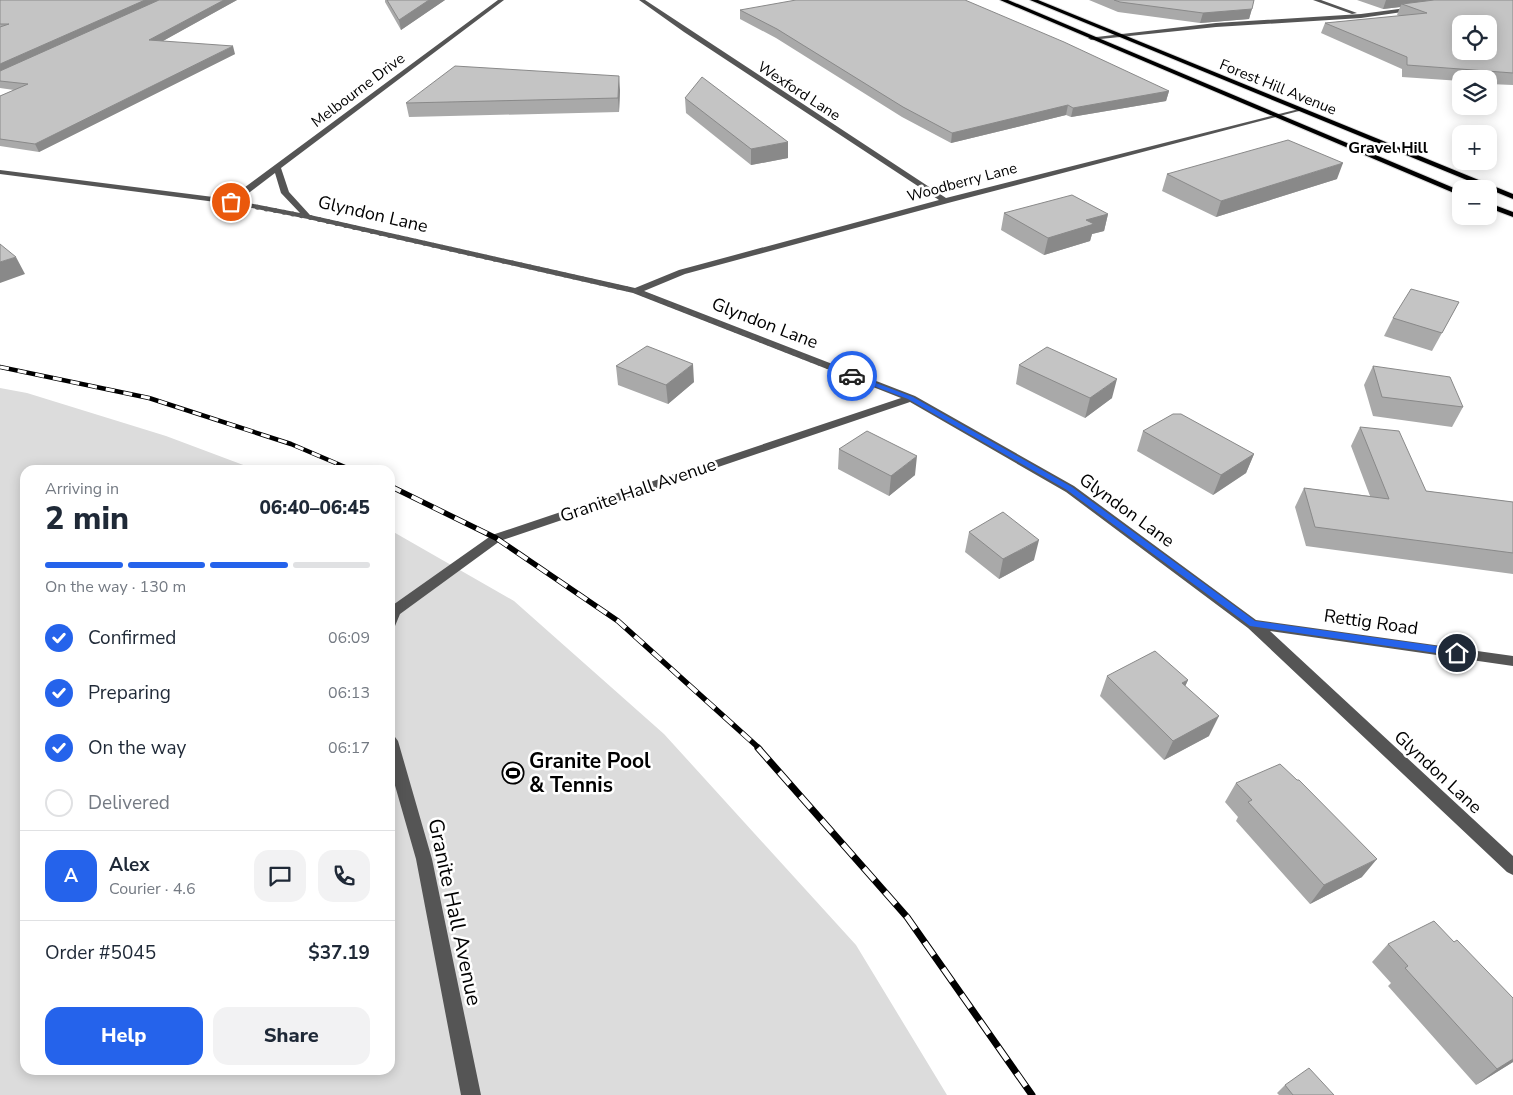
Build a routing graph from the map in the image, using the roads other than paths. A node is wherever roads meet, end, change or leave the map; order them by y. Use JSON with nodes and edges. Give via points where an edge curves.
{"nodes":[{"id":1,"x":501,"y":0,"type":"edge"},
{"id":2,"x":642,"y":0,"type":"edge"},
{"id":3,"x":1003,"y":0,"type":"edge"},
{"id":4,"x":1033,"y":0,"type":"edge"},
{"id":5,"x":1316,"y":0,"type":"edge"},
{"id":6,"x":1419,"y":9,"type":"edge"},
{"id":7,"x":1361,"y":16,"type":"junction"},
{"id":8,"x":1117,"y":35,"type":"junction"},
{"id":9,"x":1091,"y":38,"type":"junction"},
{"id":10,"x":1297,"y":110,"type":"junction"},
{"id":11,"x":1273,"y":116,"type":"junction"},
{"id":12,"x":276,"y":168,"type":"junction"},
{"id":13,"x":0,"y":172,"type":"edge"},
{"id":14,"x":1452,"y":190,"type":"edge"},
{"id":15,"x":1513,"y":198,"type":"edge"},
{"id":16,"x":945,"y":200,"type":"junction"},
{"id":17,"x":231,"y":202,"type":"junction"},
{"id":18,"x":1497,"y":208,"type":"edge"},
{"id":19,"x":1513,"y":215,"type":"edge"},
{"id":20,"x":308,"y":217,"type":"junction"},
{"id":21,"x":636,"y":291,"type":"junction"},
{"id":22,"x":911,"y":398,"type":"junction"},
{"id":23,"x":395,"y":610,"type":"edge"},
{"id":24,"x":1253,"y":624,"type":"junction"},
{"id":25,"x":1513,"y":661,"type":"edge"},
{"id":26,"x":395,"y":758,"type":"edge"},
{"id":27,"x":1513,"y":866,"type":"edge"},
{"id":28,"x":471,"y":1095,"type":"edge"}],
"edges":[{"from":1,"to":12,"type":"street","name":"Melbourne Drive"},
{"from":2,"to":16,"type":"street","name":"Wexford Lane"},
{"from":3,"to":9,"type":"main road","name":"Forest Hill Avenue"},
{"from":4,"to":8,"type":"main road","name":"Forest Hill Avenue"},
{"from":5,"to":7,"type":"street"},
{"from":6,"to":7,"type":"street"},
{"from":7,"to":8,"type":"street"},
{"from":8,"to":9,"type":"street"},
{"from":8,"to":10,"type":"main road","name":"Forest Hill Avenue"},
{"from":9,"to":11,"type":"main road","name":"Forest Hill Avenue"},
{"from":10,"to":11,"type":"street","name":"Woodberry Lane"},
{"from":10,"to":15,"type":"main road","name":"Forest Hill Avenue"},
{"from":11,"to":14,"type":"main road","name":"Forest Hill Avenue"},
{"from":11,"to":16,"type":"street","name":"Woodberry Lane"},
{"from":12,"to":17,"type":"street","name":"Melbourne Drive"},
{"from":12,"to":20,"type":"street","via":[[285,193]]},
{"from":13,"to":17,"type":"street","name":"Glyndon Lane"},
{"from":16,"to":21,"type":"street","name":"Woodberry Lane","via":[[682,272]]},
{"from":17,"to":20,"type":"street","name":"Glyndon Lane"},
{"from":18,"to":19,"type":"main road"},
{"from":20,"to":21,"type":"street","name":"Glyndon Lane"},
{"from":21,"to":22,"type":"street","name":"Glyndon Lane"},
{"from":22,"to":23,"type":"street","name":"Granite Hall Avenue","via":[[496,538]]},
{"from":22,"to":24,"type":"street","name":"Glyndon Lane","via":[[1070,489]]},
{"from":24,"to":25,"type":"street","name":"Rettig Road"},
{"from":24,"to":27,"type":"street","name":"Glyndon Lane"},
{"from":26,"to":28,"type":"street","name":"Granite Hall Avenue","via":[[424,859]]}]}
